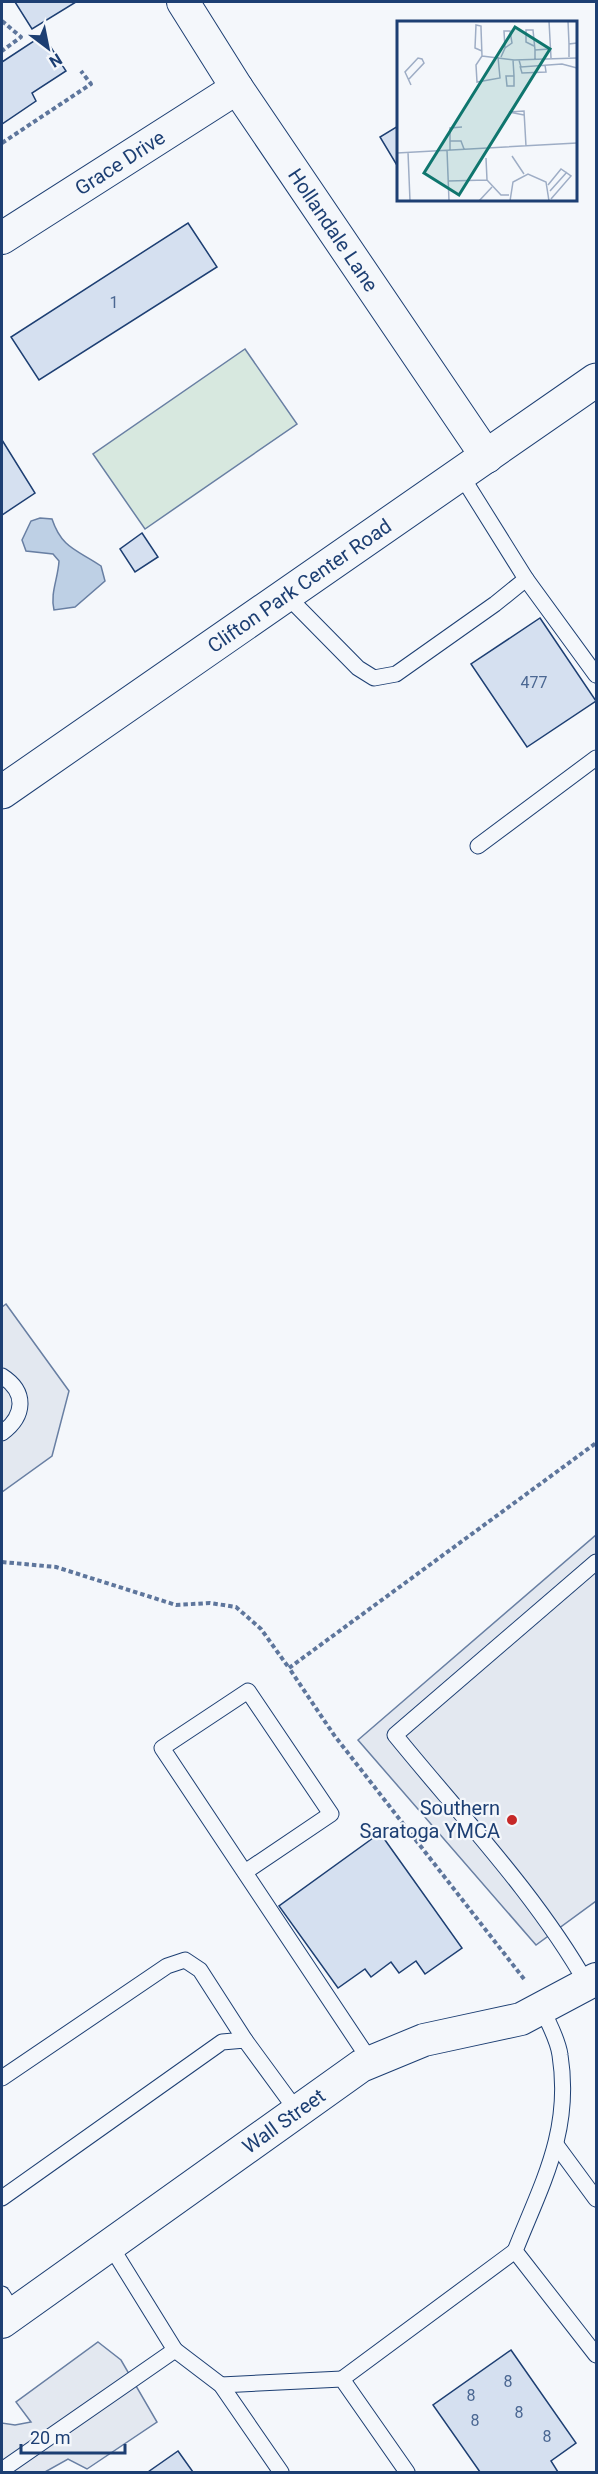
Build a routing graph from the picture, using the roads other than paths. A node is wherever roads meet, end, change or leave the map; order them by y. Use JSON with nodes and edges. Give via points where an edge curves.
{"nodes":[{"id":1,"x":183,"y":2,"type":"edge"},
{"id":2,"x":237,"y":88,"type":"junction"},
{"id":3,"x":2,"y":238,"type":"edge"},
{"id":4,"x":597,"y":380,"type":"edge"},
{"id":5,"x":474,"y":466,"type":"junction"},
{"id":6,"x":526,"y":579,"type":"junction"},
{"id":7,"x":287,"y":596,"type":"junction"},
{"id":8,"x":597,"y":675,"type":"edge"},
{"id":9,"x":597,"y":758,"type":"edge"},
{"id":10,"x":2,"y":792,"type":"edge"},
{"id":11,"x":478,"y":846,"type":"dead end"},
{"id":12,"x":2,"y":1376,"type":"edge"},
{"id":13,"x":2,"y":1433,"type":"edge"},
{"id":14,"x":597,"y":1562,"type":"edge"},
{"id":15,"x":244,"y":1872,"type":"junction"},
{"id":16,"x":592,"y":1982,"type":"edge"},
{"id":17,"x":542,"y":2008,"type":"junction"},
{"id":18,"x":245,"y":2040,"type":"junction"},
{"id":19,"x":371,"y":2062,"type":"junction"},
{"id":20,"x":2,"y":2078,"type":"edge"},
{"id":21,"x":297,"y":2111,"type":"junction"},
{"id":22,"x":557,"y":2146,"type":"junction"},
{"id":23,"x":2,"y":2198,"type":"edge"},
{"id":24,"x":597,"y":2199,"type":"edge"},
{"id":25,"x":110,"y":2245,"type":"junction"},
{"id":26,"x":515,"y":2251,"type":"junction"},
{"id":27,"x":6,"y":2310,"type":"edge"},
{"id":28,"x":175,"y":2350,"type":"junction"},
{"id":29,"x":597,"y":2355,"type":"edge"},
{"id":30,"x":342,"y":2379,"type":"junction"},
{"id":31,"x":221,"y":2385,"type":"junction"},
{"id":32,"x":2,"y":2470,"type":"edge"},
{"id":33,"x":281,"y":2472,"type":"edge"},
{"id":34,"x":407,"y":2472,"type":"edge"}],
"edges":[{"from":1,"to":2,"type":"street","name":"Hollandale Lane"},
{"from":2,"to":3,"type":"street","name":"Grace Drive"},
{"from":2,"to":5,"type":"street","name":"Hollandale Lane"},
{"from":4,"to":5,"type":"street","name":"Clifton Park Center Road"},
{"from":5,"to":6,"type":"lane"},
{"from":5,"to":7,"type":"street","name":"Clifton Park Center Road"},
{"from":6,"to":7,"type":"lane","via":[[396,674],[374,678],[358,668]]},
{"from":6,"to":8,"type":"lane"},
{"from":7,"to":10,"type":"street","name":"Clifton Park Center Road"},
{"from":9,"to":11,"type":"lane"},
{"from":12,"to":13,"type":"lane","via":[[18,1396],[20,1409],[16,1420]]},
{"from":14,"to":16,"type":"lane","via":[[395,1735],[533,1903]]},
{"from":15,"to":15,"type":"lane","via":[[331,1814],[248,1691],[162,1749]]},
{"from":15,"to":19,"type":"lane"},
{"from":16,"to":17,"type":"street","name":"Wall Street"},
{"from":17,"to":19,"type":"street","name":"Wall Street","via":[[521,2019],[424,2040]]},
{"from":17,"to":22,"type":"lane","via":[[560,2054],[563,2109]]},
{"from":18,"to":20,"type":"lane","via":[[200,1970],[185,1960],[167,1966]]},
{"from":18,"to":21,"type":"lane"},
{"from":18,"to":23,"type":"lane","via":[[222,2042]]},
{"from":19,"to":21,"type":"street","name":"Wall Street"},
{"from":21,"to":25,"type":"street","name":"Wall Street"},
{"from":22,"to":24,"type":"lane"},
{"from":22,"to":26,"type":"lane"},
{"from":25,"to":27,"type":"street","name":"Wall Street"},
{"from":25,"to":28,"type":"lane"},
{"from":26,"to":29,"type":"lane"},
{"from":26,"to":30,"type":"lane"},
{"from":28,"to":31,"type":"lane"},
{"from":28,"to":32,"type":"lane"},
{"from":30,"to":31,"type":"lane"},
{"from":30,"to":34,"type":"lane"},
{"from":31,"to":33,"type":"lane"}]}
